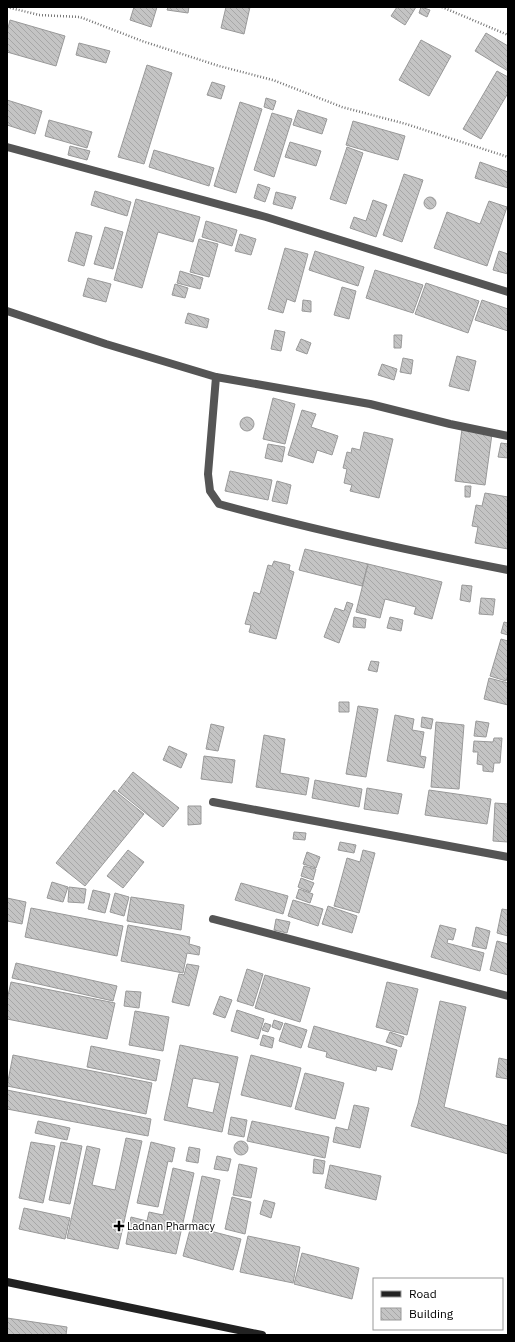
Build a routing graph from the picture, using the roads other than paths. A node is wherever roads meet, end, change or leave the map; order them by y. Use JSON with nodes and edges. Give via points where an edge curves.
{"nodes":[{"id":1,"x":7,"y":147,"type":"edge"},
{"id":2,"x":508,"y":292,"type":"edge"},
{"id":3,"x":7,"y":311,"type":"edge"},
{"id":4,"x":216,"y":377,"type":"junction"},
{"id":5,"x":508,"y":436,"type":"edge"},
{"id":6,"x":508,"y":570,"type":"edge"},
{"id":7,"x":213,"y":802,"type":"dead end"},
{"id":8,"x":508,"y":857,"type":"edge"},
{"id":9,"x":213,"y":919,"type":"dead end"},
{"id":10,"x":508,"y":996,"type":"edge"},
{"id":11,"x":7,"y":1282,"type":"edge"},
{"id":12,"x":262,"y":1335,"type":"edge"}],
"edges":[{"from":1,"to":2,"type":"street","via":[[266,217]]},
{"from":3,"to":4,"type":"street"},
{"from":4,"to":5,"type":"street","via":[[370,404]]},
{"from":4,"to":6,"type":"street","via":[[208,474],[210,491],[219,504],[414,552]]},
{"from":7,"to":8,"type":"street"},
{"from":9,"to":10,"type":"street"},
{"from":11,"to":12,"type":"street"}]}
